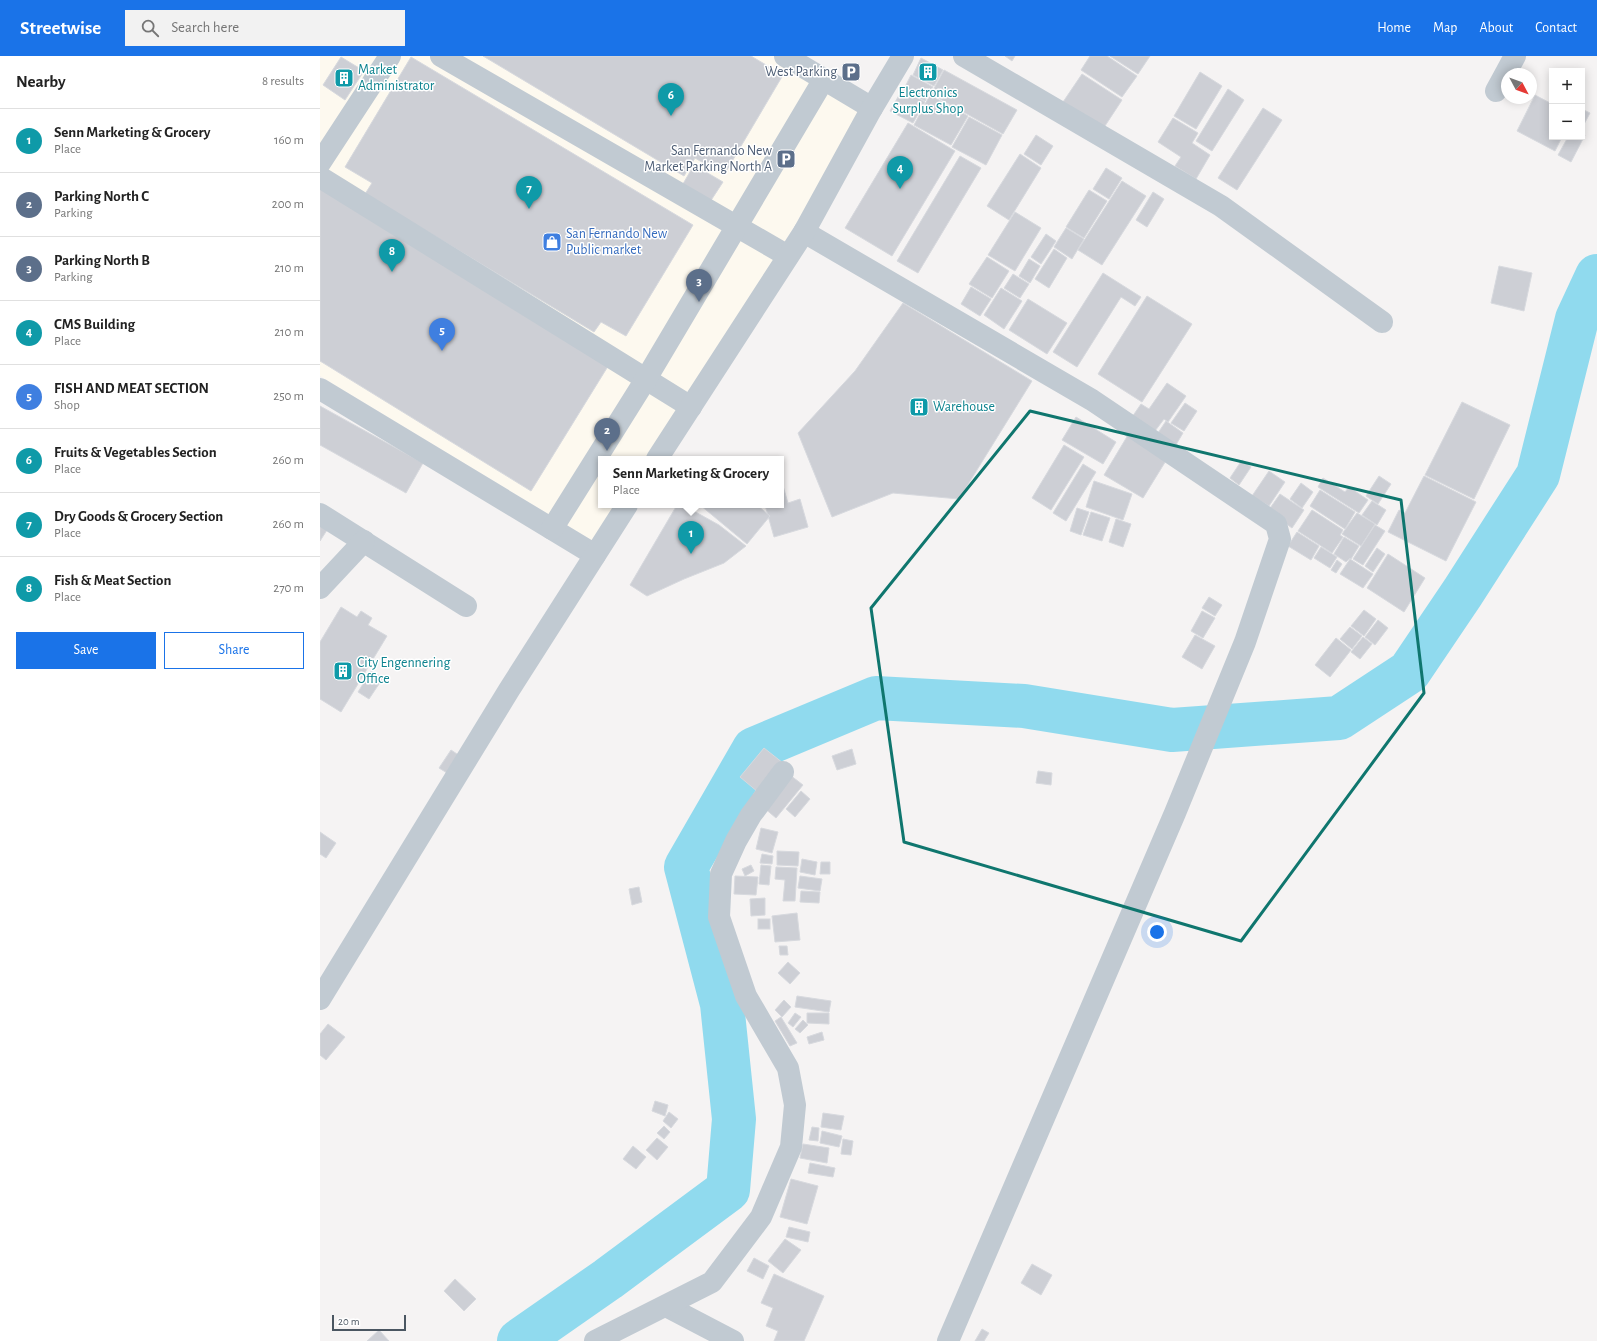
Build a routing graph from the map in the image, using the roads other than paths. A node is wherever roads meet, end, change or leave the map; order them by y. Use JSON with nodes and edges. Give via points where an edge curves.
{"nodes":[{"id":1,"x":390,"y":56,"type":"edge"},
{"id":2,"x":441,"y":56,"type":"edge"},
{"id":3,"x":785,"y":56,"type":"edge"},
{"id":4,"x":903,"y":56,"type":"edge"},
{"id":5,"x":964,"y":56,"type":"edge"},
{"id":6,"x":1515,"y":56,"type":"edge"},
{"id":7,"x":824,"y":79,"type":"junction"},
{"id":8,"x":1496,"y":91,"type":"dead end"},
{"id":9,"x":872,"y":108,"type":"junction"},
{"id":10,"x":320,"y":163,"type":"edge"},
{"id":11,"x":320,"y":177,"type":"edge"},
{"id":12,"x":736,"y":226,"type":"junction"},
{"id":13,"x":804,"y":232,"type":"junction"},
{"id":14,"x":788,"y":256,"type":"junction"},
{"id":15,"x":1382,"y":322,"type":"dead end"},
{"id":16,"x":646,"y":379,"type":"junction"},
{"id":17,"x":320,"y":389,"type":"edge"},
{"id":18,"x":691,"y":406,"type":"junction"},
{"id":19,"x":659,"y":456,"type":"edge"},
{"id":20,"x":625,"y":508,"type":"edge"},
{"id":21,"x":320,"y":514,"type":"edge"},
{"id":22,"x":552,"y":529,"type":"junction"},
{"id":23,"x":364,"y":542,"type":"junction"},
{"id":24,"x":595,"y":555,"type":"junction"},
{"id":25,"x":320,"y":588,"type":"edge"},
{"id":26,"x":466,"y":606,"type":"dead end"},
{"id":27,"x":782,"y":772,"type":"dead end"},
{"id":28,"x":320,"y":999,"type":"edge"},
{"id":29,"x":666,"y":1306,"type":"junction"},
{"id":30,"x":595,"y":1341,"type":"edge"},
{"id":31,"x":733,"y":1341,"type":"edge"},
{"id":32,"x":948,"y":1341,"type":"edge"}],
"edges":[{"from":1,"to":10,"type":"street"},
{"from":2,"to":12,"type":"street"},
{"from":3,"to":7,"type":"street"},
{"from":4,"to":9,"type":"street"},
{"from":5,"to":15,"type":"street","via":[[1221,206]]},
{"from":6,"to":8,"type":"street"},
{"from":7,"to":9,"type":"street"},
{"from":7,"to":12,"type":"street"},
{"from":9,"to":13,"type":"street"},
{"from":11,"to":16,"type":"street"},
{"from":12,"to":14,"type":"street"},
{"from":12,"to":16,"type":"street"},
{"from":13,"to":14,"type":"street"},
{"from":13,"to":32,"type":"street","via":[[1092,400],[1276,524],[1280,538],[1245,642],[1175,812]]},
{"from":14,"to":18,"type":"street"},
{"from":16,"to":18,"type":"street"},
{"from":16,"to":22,"type":"street"},
{"from":17,"to":22,"type":"street"},
{"from":18,"to":19,"type":"street"},
{"from":20,"to":24,"type":"street"},
{"from":21,"to":23,"type":"street"},
{"from":22,"to":24,"type":"street"},
{"from":23,"to":25,"type":"street"},
{"from":23,"to":26,"type":"street"},
{"from":24,"to":28,"type":"street","via":[[509,690]]},
{"from":27,"to":29,"type":"street","via":[[751,815],[721,874],[719,917],[746,996],[788,1068],[795,1106],[791,1147],[761,1217],[712,1282]]},
{"from":29,"to":30,"type":"street"},
{"from":29,"to":31,"type":"street"}]}
